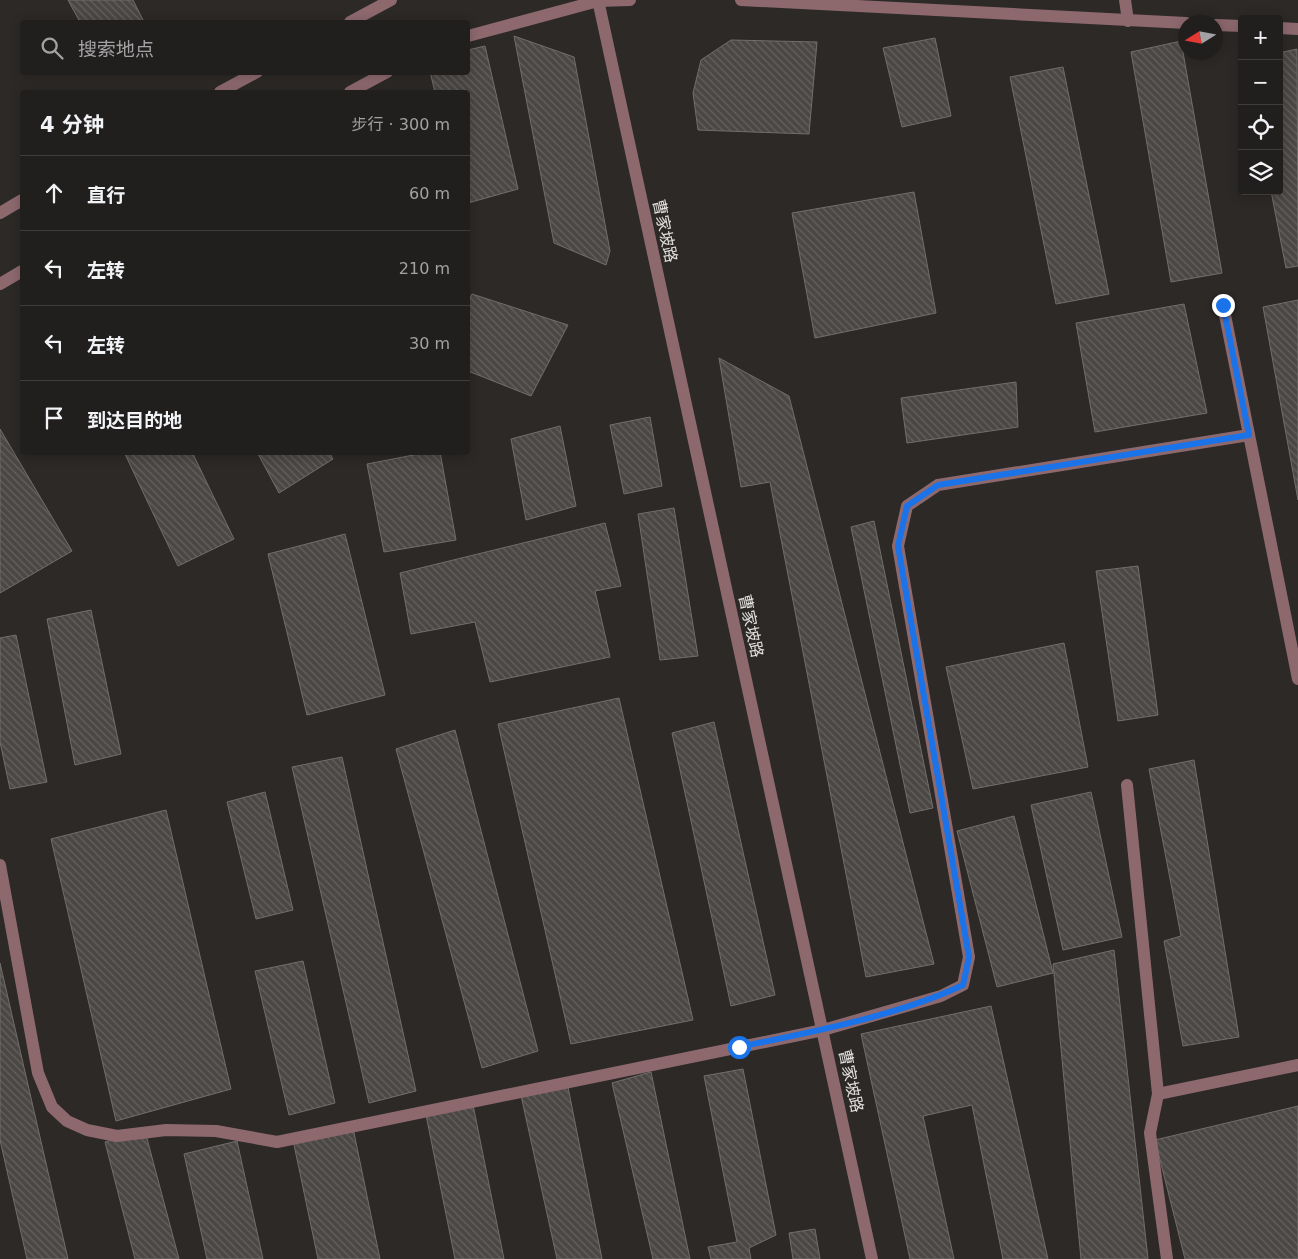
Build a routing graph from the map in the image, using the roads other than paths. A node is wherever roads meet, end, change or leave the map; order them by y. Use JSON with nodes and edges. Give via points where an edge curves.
{"nodes":[{"id":1,"x":391,"y":0,"type":"edge"},
{"id":2,"x":598,"y":0,"type":"edge"},
{"id":3,"x":630,"y":0,"type":"edge"},
{"id":4,"x":741,"y":0,"type":"edge"},
{"id":5,"x":1125,"y":0,"type":"edge"},
{"id":6,"x":354,"y":20,"type":"edge"},
{"id":7,"x":1128,"y":21,"type":"junction"},
{"id":8,"x":1178,"y":24,"type":"edge"},
{"id":9,"x":1223,"y":25,"type":"edge"},
{"id":10,"x":1238,"y":26,"type":"edge"},
{"id":11,"x":1283,"y":28,"type":"edge"},
{"id":12,"x":1298,"y":29,"type":"edge"},
{"id":13,"x":470,"y":35,"type":"edge"},
{"id":14,"x":251,"y":75,"type":"edge"},
{"id":15,"x":381,"y":75,"type":"edge"},
{"id":16,"x":224,"y":90,"type":"edge"},
{"id":17,"x":354,"y":90,"type":"edge"},
{"id":18,"x":20,"y":201,"type":"edge"},
{"id":19,"x":0,"y":213,"type":"edge"},
{"id":20,"x":20,"y":272,"type":"edge"},
{"id":21,"x":0,"y":284,"type":"edge"},
{"id":22,"x":1223,"y":305,"type":"dead end"},
{"id":23,"x":1249,"y":435,"type":"junction"},
{"id":24,"x":1298,"y":680,"type":"edge"},
{"id":25,"x":1127,"y":785,"type":"dead end"},
{"id":26,"x":0,"y":865,"type":"edge"},
{"id":27,"x":823,"y":1030,"type":"junction"},
{"id":28,"x":1298,"y":1065,"type":"edge"},
{"id":29,"x":1158,"y":1094,"type":"junction"},
{"id":30,"x":872,"y":1259,"type":"edge"},
{"id":31,"x":1167,"y":1259,"type":"edge"}],
"edges":[{"from":1,"to":6,"type":"street"},
{"from":2,"to":3,"type":"street"},
{"from":2,"to":13,"type":"street"},
{"from":2,"to":27,"type":"street","name":"曹家坡路"},
{"from":4,"to":7,"type":"street"},
{"from":5,"to":7,"type":"street"},
{"from":7,"to":8,"type":"street"},
{"from":9,"to":10,"type":"street"},
{"from":11,"to":12,"type":"street"},
{"from":14,"to":16,"type":"street"},
{"from":15,"to":17,"type":"street"},
{"from":18,"to":19,"type":"street"},
{"from":20,"to":21,"type":"street"},
{"from":22,"to":23,"type":"street"},
{"from":23,"to":24,"type":"street"},
{"from":23,"to":27,"type":"street","via":[[938,485],[907,506],[898,546],[969,957],[963,985],[941,996]]},
{"from":25,"to":29,"type":"street"},
{"from":26,"to":27,"type":"street","via":[[38,1072],[52,1107],[67,1122],[87,1130],[117,1136],[166,1130],[216,1131],[277,1142]]},
{"from":27,"to":30,"type":"street","name":"曹家坡路"},
{"from":28,"to":29,"type":"street"},
{"from":29,"to":31,"type":"street","via":[[1150,1133]]}]}
